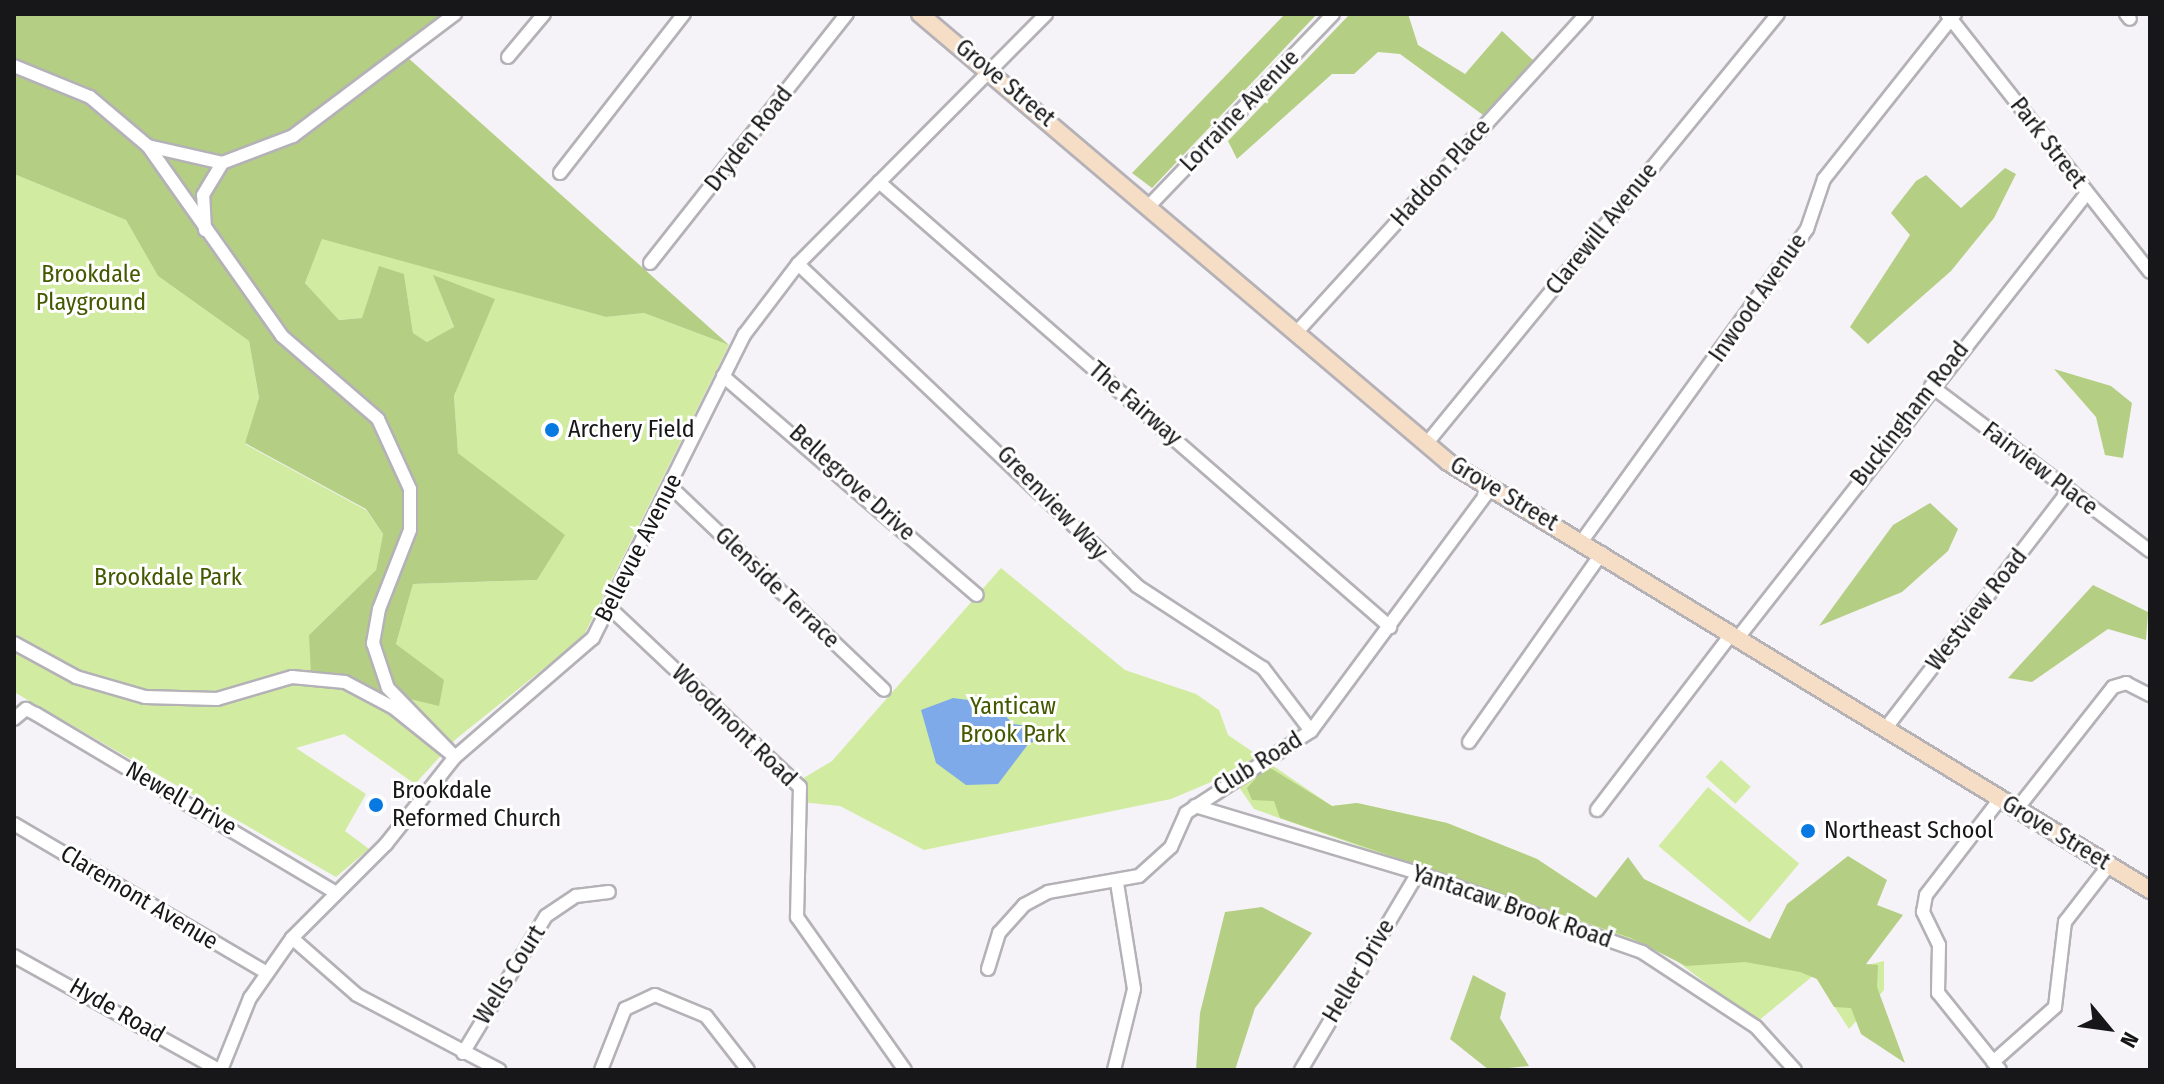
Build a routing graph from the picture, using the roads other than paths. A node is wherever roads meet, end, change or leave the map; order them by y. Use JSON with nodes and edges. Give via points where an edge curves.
{"nodes":[{"id":1,"x":455,"y":14,"type":"edge"},
{"id":2,"x":544,"y":14,"type":"edge"},
{"id":3,"x":684,"y":14,"type":"edge"},
{"id":4,"x":847,"y":14,"type":"edge"},
{"id":5,"x":920,"y":14,"type":"edge"},
{"id":6,"x":1046,"y":14,"type":"edge"},
{"id":7,"x":1333,"y":14,"type":"edge"},
{"id":8,"x":1586,"y":14,"type":"edge"},
{"id":9,"x":1778,"y":14,"type":"edge"},
{"id":10,"x":1951,"y":16,"type":"edge"},
{"id":11,"x":508,"y":57,"type":"dead end"},
{"id":12,"x":14,"y":66,"type":"edge"},
{"id":13,"x":991,"y":69,"type":"junction"},
{"id":14,"x":148,"y":146,"type":"junction"},
{"id":15,"x":222,"y":163,"type":"junction"},
{"id":16,"x":560,"y":173,"type":"dead end"},
{"id":17,"x":879,"y":182,"type":"junction"},
{"id":18,"x":2087,"y":193,"type":"junction"},
{"id":19,"x":1148,"y":207,"type":"junction"},
{"id":20,"x":207,"y":236,"type":"junction"},
{"id":21,"x":650,"y":263,"type":"dead end"},
{"id":22,"x":798,"y":264,"type":"junction"},
{"id":23,"x":2150,"y":271,"type":"edge"},
{"id":24,"x":1296,"y":333,"type":"junction"},
{"id":25,"x":723,"y":376,"type":"junction"},
{"id":26,"x":1931,"y":386,"type":"junction"},
{"id":27,"x":1427,"y":443,"type":"junction"},
{"id":28,"x":671,"y":487,"type":"junction"},
{"id":29,"x":1490,"y":489,"type":"junction"},
{"id":30,"x":2069,"y":490,"type":"junction"},
{"id":31,"x":1582,"y":541,"type":"junction"},
{"id":32,"x":2150,"y":551,"type":"edge"},
{"id":33,"x":1602,"y":553,"type":"junction"},
{"id":34,"x":977,"y":595,"type":"dead end"},
{"id":35,"x":612,"y":610,"type":"junction"},
{"id":36,"x":1390,"y":627,"type":"junction"},
{"id":37,"x":1734,"y":637,"type":"junction"},
{"id":38,"x":14,"y":643,"type":"edge"},
{"id":39,"x":884,"y":690,"type":"dead end"},
{"id":40,"x":2150,"y":695,"type":"edge"},
{"id":41,"x":14,"y":719,"type":"edge"},
{"id":42,"x":1885,"y":729,"type":"junction"},
{"id":43,"x":1311,"y":731,"type":"junction"},
{"id":44,"x":1469,"y":742,"type":"dead end"},
{"id":45,"x":455,"y":757,"type":"junction"},
{"id":46,"x":2000,"y":799,"type":"junction"},
{"id":47,"x":1195,"y":806,"type":"junction"},
{"id":48,"x":2017,"y":809,"type":"junction"},
{"id":49,"x":1597,"y":810,"type":"dead end"},
{"id":50,"x":14,"y":824,"type":"edge"},
{"id":51,"x":2109,"y":865,"type":"junction"},
{"id":52,"x":1418,"y":873,"type":"junction"},
{"id":53,"x":1117,"y":883,"type":"junction"},
{"id":54,"x":2150,"y":890,"type":"edge"},
{"id":55,"x":335,"y":892,"type":"junction"},
{"id":56,"x":609,"y":892,"type":"dead end"},
{"id":57,"x":292,"y":938,"type":"junction"},
{"id":58,"x":14,"y":956,"type":"edge"},
{"id":59,"x":988,"y":969,"type":"dead end"},
{"id":60,"x":265,"y":972,"type":"junction"},
{"id":61,"x":463,"y":1053,"type":"junction"},
{"id":62,"x":1996,"y":1066,"type":"edge"},
{"id":63,"x":220,"y":1070,"type":"edge"},
{"id":64,"x":499,"y":1070,"type":"edge"},
{"id":65,"x":601,"y":1070,"type":"edge"},
{"id":66,"x":748,"y":1070,"type":"edge"},
{"id":67,"x":905,"y":1070,"type":"edge"},
{"id":68,"x":1114,"y":1070,"type":"edge"},
{"id":69,"x":1301,"y":1070,"type":"edge"},
{"id":70,"x":1795,"y":1070,"type":"edge"}],
"edges":[{"from":1,"to":15,"type":"street","via":[[293,136]]},
{"from":2,"to":11,"type":"street"},
{"from":3,"to":16,"type":"street"},
{"from":4,"to":21,"type":"street","name":"Dryden Road"},
{"from":5,"to":13,"type":"main road","name":"Grove Street"},
{"from":6,"to":13,"type":"street","name":"Bellevue Avenue"},
{"from":7,"to":19,"type":"street","name":"Lorraine Avenue"},
{"from":8,"to":24,"type":"street","name":"Haddon Place"},
{"from":9,"to":27,"type":"street","name":"Clarewill Avenue"},
{"from":10,"to":18,"type":"street","name":"Park Street"},
{"from":10,"to":31,"type":"street","name":"Inwood Avenue","via":[[1824,179],[1807,229]]},
{"from":12,"to":14,"type":"street","via":[[90,97]]},
{"from":13,"to":17,"type":"street","name":"Bellevue Avenue"},
{"from":13,"to":19,"type":"main road","name":"Grove Street"},
{"from":14,"to":15,"type":"street"},
{"from":14,"to":20,"type":"street"},
{"from":15,"to":20,"type":"street","via":[[203,195]]},
{"from":17,"to":22,"type":"street","name":"Bellevue Avenue"},
{"from":17,"to":36,"type":"street","name":"The Fairway"},
{"from":18,"to":23,"type":"street","name":"Park Street"},
{"from":18,"to":26,"type":"street","name":"Buckingham Road"},
{"from":19,"to":24,"type":"main road","name":"Grove Street"},
{"from":20,"to":45,"type":"street","via":[[282,336],[354,394],[391,440],[410,489],[410,530],[373,643],[388,688]]},
{"from":22,"to":25,"type":"street","name":"Bellevue Avenue"},
{"from":22,"to":43,"type":"street","name":"Greenview Way","via":[[1137,586],[1263,668]]},
{"from":24,"to":27,"type":"main road","name":"Grove Street"},
{"from":25,"to":28,"type":"street","name":"Bellevue Avenue"},
{"from":25,"to":34,"type":"street","name":"Bellegrove Drive"},
{"from":26,"to":30,"type":"street","name":"Fairview Place"},
{"from":26,"to":37,"type":"street","name":"Buckingham Road"},
{"from":27,"to":29,"type":"main road","name":"Grove Street"},
{"from":28,"to":35,"type":"street","name":"Bellevue Avenue"},
{"from":28,"to":39,"type":"street","name":"Glenside Terrace"},
{"from":29,"to":31,"type":"main road","name":"Grove Street"},
{"from":29,"to":36,"type":"street","name":"Club Road"},
{"from":30,"to":32,"type":"street","name":"Fairview Place"},
{"from":30,"to":42,"type":"street","name":"Westview Road"},
{"from":31,"to":33,"type":"main road","name":"Grove Street"},
{"from":33,"to":37,"type":"main road","name":"Grove Street"},
{"from":33,"to":44,"type":"street"},
{"from":35,"to":45,"type":"street","name":"Bellevue Avenue","via":[[573,659]]},
{"from":35,"to":67,"type":"street","name":"Woodmont Road","via":[[800,787],[797,917]]},
{"from":36,"to":43,"type":"street","name":"Club Road"},
{"from":37,"to":42,"type":"main road","name":"Grove Street"},
{"from":37,"to":49,"type":"street","name":"Buckingham Road"},
{"from":38,"to":45,"type":"street","via":[[76,677],[145,697],[217,699],[317,676],[394,708]]},
{"from":40,"to":48,"type":"street","via":[[2126,683],[2113,687]]},
{"from":41,"to":55,"type":"street","name":"Newell Drive","via":[[26,709]]},
{"from":42,"to":46,"type":"main road","name":"Grove Street"},
{"from":43,"to":47,"type":"street","name":"Club Road"},
{"from":45,"to":55,"type":"street","name":"Bellevue Avenue","via":[[386,844]]},
{"from":46,"to":48,"type":"main road","name":"Grove Street"},
{"from":46,"to":62,"type":"street","via":[[1926,895],[1923,912],[1939,945],[1938,993]]},
{"from":47,"to":52,"type":"street","name":"Yantacaw Brook Road"},
{"from":47,"to":53,"type":"street","name":"Club Road","via":[[1154,866]]},
{"from":48,"to":51,"type":"main road","name":"Grove Street"},
{"from":50,"to":60,"type":"street","name":"Claremont Avenue"},
{"from":51,"to":54,"type":"main road","name":"Grove Street"},
{"from":51,"to":62,"type":"street","via":[[2065,922],[2055,1007]]},
{"from":52,"to":69,"type":"street","name":"Heller Drive"},
{"from":52,"to":70,"type":"street","name":"Yantacaw Brook Road","via":[[1642,952],[1756,1027]]},
{"from":53,"to":59,"type":"street","name":"Club Road","via":[[1048,892],[1024,905],[999,933]]},
{"from":53,"to":68,"type":"street","via":[[1134,989]]},
{"from":55,"to":57,"type":"street","name":"Bellevue Avenue"},
{"from":56,"to":61,"type":"street","name":"Wells Court","via":[[576,896],[546,916]]},
{"from":57,"to":60,"type":"street","name":"Bellevue Avenue"},
{"from":57,"to":61,"type":"street","via":[[357,995]]},
{"from":58,"to":63,"type":"street","name":"Hyde Road"},
{"from":60,"to":63,"type":"street","name":"Bellevue Avenue"},
{"from":61,"to":64,"type":"street"},
{"from":65,"to":66,"type":"street","via":[[625,1009],[655,995],[706,1016]]}]}
